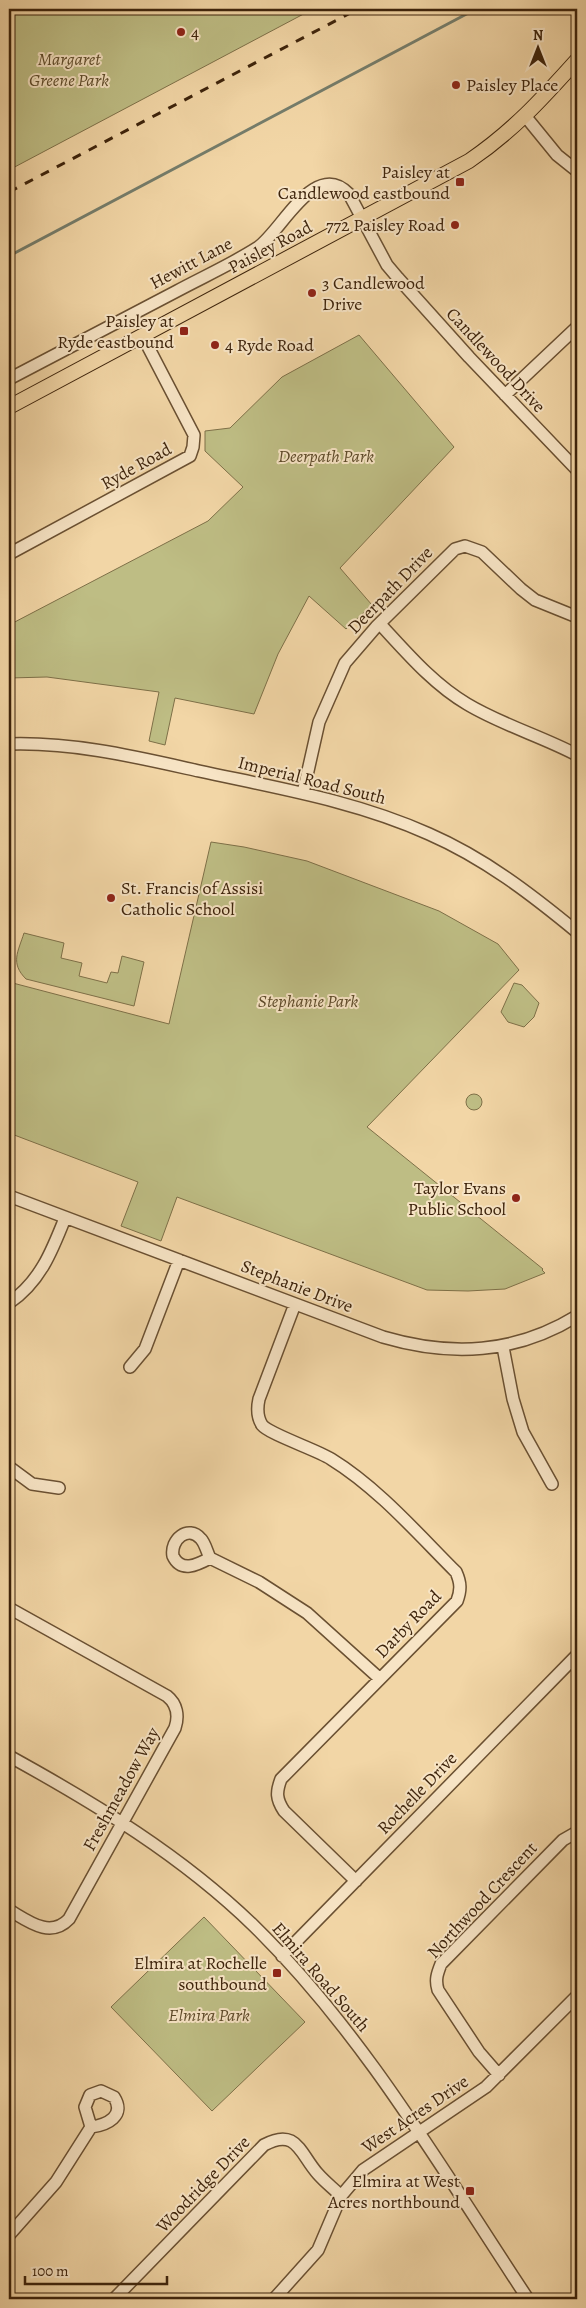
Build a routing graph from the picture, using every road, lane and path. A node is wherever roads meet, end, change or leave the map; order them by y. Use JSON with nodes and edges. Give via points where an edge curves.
{"nodes":[{"id":1,"x":577,"y":60,"type":"edge"},
{"id":2,"x":526,"y":117,"type":"junction"},
{"id":3,"x":577,"y":171,"type":"edge"},
{"id":4,"x":363,"y":219,"type":"junction"},
{"id":5,"x":577,"y":327,"type":"edge"},
{"id":6,"x":143,"y":337,"type":"junction"},
{"id":7,"x":9,"y":380,"type":"edge"},
{"id":8,"x":505,"y":395,"type":"junction"},
{"id":9,"x":9,"y":407,"type":"edge"},
{"id":10,"x":577,"y":470,"type":"edge"},
{"id":11,"x":9,"y":554,"type":"edge"},
{"id":12,"x":577,"y":617,"type":"edge"},
{"id":13,"x":380,"y":624,"type":"junction"},
{"id":14,"x":9,"y":744,"type":"edge"},
{"id":15,"x":577,"y":755,"type":"edge"},
{"id":16,"x":304,"y":793,"type":"junction"},
{"id":17,"x":577,"y":932,"type":"edge"},
{"id":18,"x":9,"y":1196,"type":"edge"},
{"id":19,"x":65,"y":1218,"type":"junction"},
{"id":20,"x":179,"y":1260,"type":"junction"},
{"id":21,"x":9,"y":1303,"type":"edge"},
{"id":22,"x":295,"y":1304,"type":"junction"},
{"id":23,"x":577,"y":1316,"type":"edge"},
{"id":24,"x":504,"y":1347,"type":"junction"},
{"id":25,"x":130,"y":1367,"type":"dead end"},
{"id":26,"x":9,"y":1468,"type":"edge"},
{"id":27,"x":552,"y":1484,"type":"dead end"},
{"id":28,"x":59,"y":1488,"type":"dead end"},
{"id":29,"x":210,"y":1558,"type":"dead end"},
{"id":30,"x":9,"y":1608,"type":"edge"},
{"id":31,"x":577,"y":1655,"type":"edge"},
{"id":32,"x":379,"y":1678,"type":"junction"},
{"id":33,"x":9,"y":1756,"type":"edge"},
{"id":34,"x":123,"y":1822,"type":"junction"},
{"id":35,"x":577,"y":1832,"type":"edge"},
{"id":36,"x":356,"y":1881,"type":"junction"},
{"id":37,"x":9,"y":1910,"type":"edge"},
{"id":38,"x":282,"y":1956,"type":"junction"},
{"id":39,"x":577,"y":1996,"type":"edge"},
{"id":40,"x":499,"y":2076,"type":"junction"},
{"id":41,"x":91,"y":2127,"type":"dead end"},
{"id":42,"x":418,"y":2133,"type":"junction"},
{"id":43,"x":341,"y":2196,"type":"junction"},
{"id":44,"x":9,"y":2235,"type":"edge"},
{"id":45,"x":114,"y":2299,"type":"edge"},
{"id":46,"x":274,"y":2299,"type":"edge"},
{"id":47,"x":528,"y":2299,"type":"edge"}],
"edges":[{"from":1,"to":2,"type":"main road","name":"Paisley Road"},
{"from":2,"to":3,"type":"street","via":[[557,154]]},
{"from":2,"to":4,"type":"main road","name":"Paisley Road","via":[[469,161]]},
{"from":4,"to":6,"type":"main road","name":"Paisley Road"},
{"from":4,"to":7,"type":"street","name":"Hewitt Lane","via":[[342,187],[332,184],[316,189],[299,200],[258,247]]},
{"from":4,"to":8,"type":"street","name":"Candlewood Drive","via":[[387,265]]},
{"from":5,"to":8,"type":"street"},
{"from":6,"to":9,"type":"main road","name":"Paisley Road"},
{"from":6,"to":11,"type":"street","name":"Ryde Road","via":[[194,435],[190,456]]},
{"from":8,"to":10,"type":"street","name":"Candlewood Drive"},
{"from":12,"to":13,"type":"street","name":"Deerpath Drive","via":[[535,600],[482,552],[466,546],[455,549]]},
{"from":13,"to":15,"type":"street","via":[[421,668],[464,702]]},
{"from":13,"to":16,"type":"street","name":"Deerpath Drive","via":[[345,663],[333,688],[319,722]]},
{"from":14,"to":16,"type":"street","name":"Imperial Road South","via":[[99,749]]},
{"from":16,"to":17,"type":"street","name":"Imperial Road South","via":[[358,807],[431,834],[510,879]]},
{"from":18,"to":19,"type":"street","name":"Stephanie Drive"},
{"from":19,"to":20,"type":"street","name":"Stephanie Drive"},
{"from":19,"to":21,"type":"street","via":[[48,1260],[32,1283]]},
{"from":20,"to":22,"type":"street","name":"Stephanie Drive"},
{"from":20,"to":25,"type":"street","via":[[145,1349]]},
{"from":22,"to":24,"type":"street","name":"Stephanie Drive","via":[[414,1346],[454,1350]]},
{"from":22,"to":32,"type":"street","name":"Darby Road","via":[[259,1399],[257,1409],[262,1425],[331,1459],[365,1483],[456,1572],[460,1581],[461,1590],[456,1601]]},
{"from":23,"to":24,"type":"street","name":"Stephanie Drive","via":[[549,1332]]},
{"from":24,"to":27,"type":"street","via":[[513,1399],[523,1432]]},
{"from":26,"to":28,"type":"street","via":[[32,1484]]},
{"from":29,"to":32,"type":"street","via":[[259,1582],[307,1613]]},
{"from":30,"to":34,"type":"street","name":"Freshmeadow Way","via":[[172,1700],[178,1713],[176,1728]]},
{"from":31,"to":36,"type":"street","name":"Rochelle Drive"},
{"from":32,"to":36,"type":"street","name":"Darby Road","via":[[281,1779],[276,1790],[277,1802],[284,1811]]},
{"from":33,"to":34,"type":"street","name":"Elmira Road South"},
{"from":34,"to":37,"type":"street","name":"Freshmeadow Way","via":[[64,1923],[51,1929],[40,1928]]},
{"from":34,"to":38,"type":"street","name":"Elmira Road South","via":[[200,1878]]},
{"from":35,"to":40,"type":"street","name":"Northwood Crescent","via":[[563,1840],[441,1964],[437,1974],[438,1990]]},
{"from":36,"to":38,"type":"street","name":"Rochelle Drive"},
{"from":38,"to":42,"type":"street","name":"Elmira Road South","via":[[336,2018]]},
{"from":39,"to":40,"type":"street","name":"West Acres Drive"},
{"from":40,"to":42,"type":"street","name":"West Acres Drive"},
{"from":41,"to":44,"type":"street","via":[[56,2182]]},
{"from":42,"to":43,"type":"street","name":"West Acres Drive","via":[[363,2170]]},
{"from":42,"to":47,"type":"street","name":"Elmira Road South"},
{"from":43,"to":45,"type":"street","name":"Woodridge Drive","via":[[317,2173],[298,2145],[285,2138],[274,2140],[264,2145]]},
{"from":43,"to":46,"type":"street","name":"West Acres Drive","via":[[318,2250]]}]}
